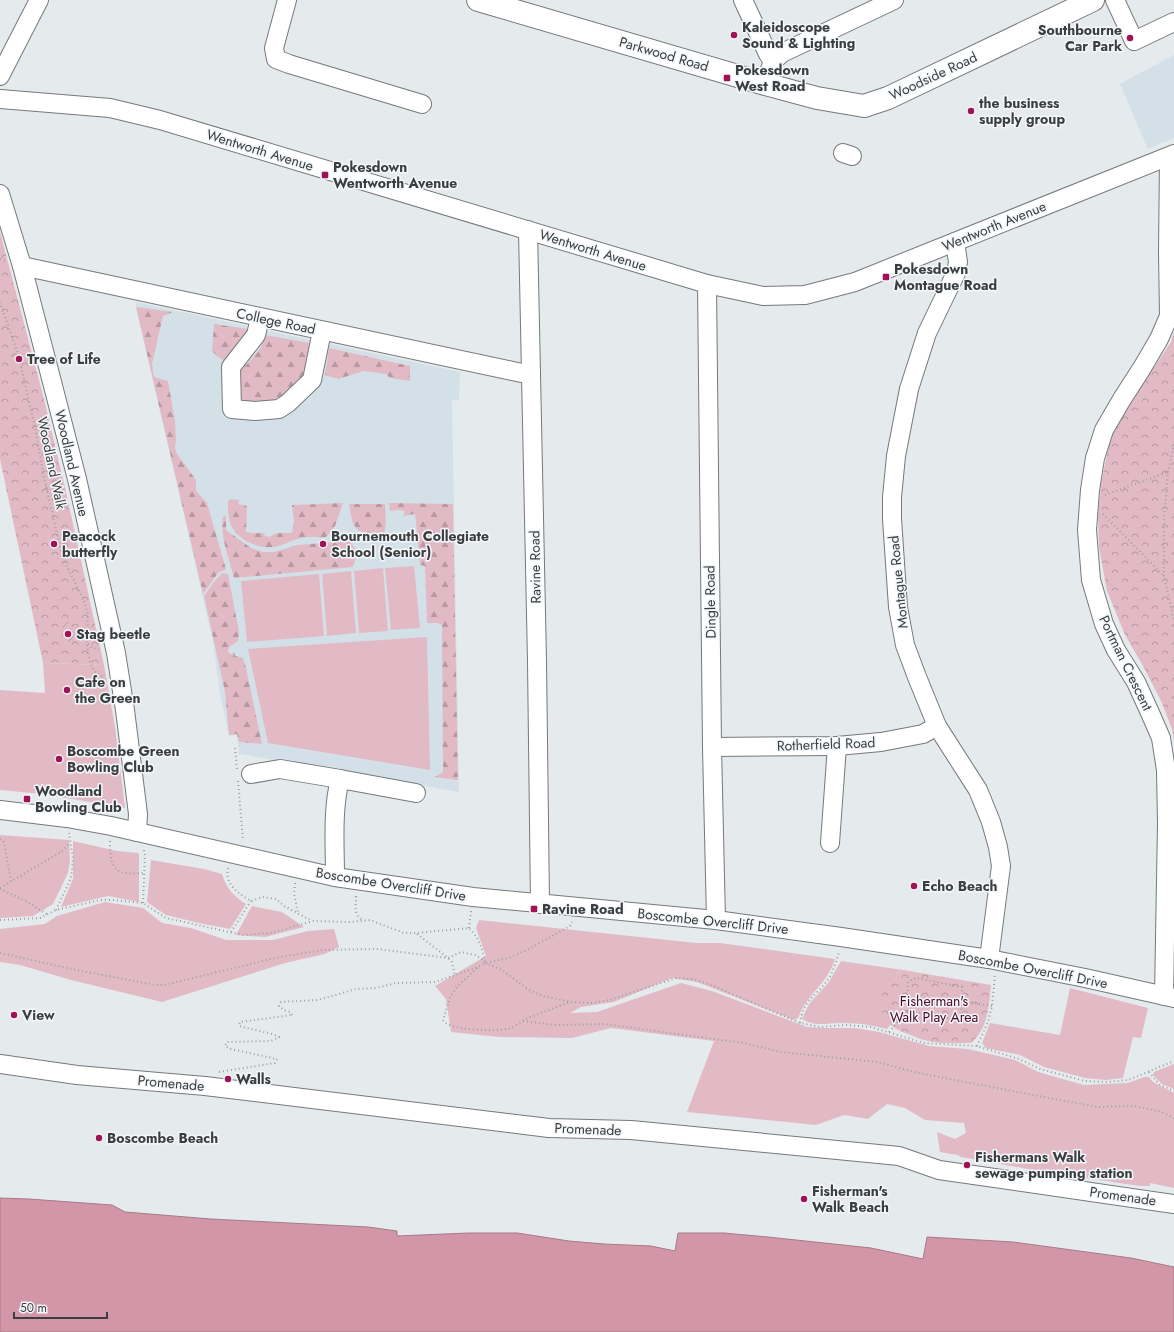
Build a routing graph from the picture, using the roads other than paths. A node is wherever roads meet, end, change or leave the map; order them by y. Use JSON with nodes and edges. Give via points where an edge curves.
{"nodes":[{"id":1,"x":39,"y":0,"type":"edge"},
{"id":2,"x":287,"y":0,"type":"edge"},
{"id":3,"x":478,"y":0,"type":"edge"},
{"id":4,"x":743,"y":0,"type":"edge"},
{"id":5,"x":894,"y":0,"type":"edge"},
{"id":6,"x":1093,"y":0,"type":"edge"},
{"id":7,"x":1114,"y":0,"type":"edge"},
{"id":8,"x":1174,"y":22,"type":"edge"},
{"id":9,"x":773,"y":61,"type":"junction"},
{"id":10,"x":0,"y":76,"type":"edge"},
{"id":11,"x":765,"y":84,"type":"junction"},
{"id":12,"x":0,"y":99,"type":"edge"},
{"id":13,"x":422,"y":104,"type":"dead end"},
{"id":14,"x":1171,"y":155,"type":"edge"},
{"id":15,"x":0,"y":194,"type":"edge"},
{"id":16,"x":528,"y":230,"type":"junction"},
{"id":17,"x":955,"y":242,"type":"junction"},
{"id":18,"x":22,"y":266,"type":"junction"},
{"id":19,"x":707,"y":284,"type":"junction"},
{"id":20,"x":260,"y":318,"type":"junction"},
{"id":21,"x":322,"y":331,"type":"junction"},
{"id":22,"x":531,"y":375,"type":"junction"},
{"id":23,"x":937,"y":726,"type":"junction"},
{"id":24,"x":837,"y":746,"type":"junction"},
{"id":25,"x":712,"y":747,"type":"junction"},
{"id":26,"x":242,"y":774,"type":"road end"},
{"id":27,"x":340,"y":779,"type":"junction"},
{"id":28,"x":416,"y":793,"type":"dead end"},
{"id":29,"x":0,"y":810,"type":"edge"},
{"id":30,"x":137,"y":832,"type":"junction"},
{"id":31,"x":830,"y":843,"type":"dead end"},
{"id":32,"x":335,"y":877,"type":"junction"},
{"id":33,"x":540,"y":904,"type":"junction"},
{"id":34,"x":716,"y":920,"type":"junction"},
{"id":35,"x":989,"y":959,"type":"junction"},
{"id":36,"x":1169,"y":997,"type":"edge"},
{"id":37,"x":0,"y":1064,"type":"edge"},
{"id":38,"x":1174,"y":1204,"type":"edge"}],
"edges":[{"from":1,"to":10,"type":"street"},
{"from":2,"to":13,"type":"street","via":[[274,48],[276,59]]},
{"from":3,"to":11,"type":"main road","name":"Parkwood Road"},
{"from":4,"to":9,"type":"street"},
{"from":5,"to":9,"type":"street","via":[[782,53]]},
{"from":6,"to":11,"type":"main road","name":"Woodside Road","via":[[888,98],[864,106],[817,98]]},
{"from":7,"to":8,"type":"street","via":[[1134,41]]},
{"from":9,"to":11,"type":"street"},
{"from":12,"to":16,"type":"street","name":"Wentworth Avenue","via":[[110,108],[160,120]]},
{"from":14,"to":17,"type":"street","name":"Wentworth Avenue"},
{"from":14,"to":36,"type":"street","name":"Portman Crescent","via":[[1168,316],[1159,339],[1104,430],[1095,458],[1087,530],[1091,580],[1104,624],[1116,650],[1136,682],[1161,738],[1166,770]]},
{"from":15,"to":18,"type":"street","name":"Woodland Avenue"},
{"from":16,"to":19,"type":"street","name":"Wentworth Avenue"},
{"from":16,"to":22,"type":"street","name":"Ravine Road"},
{"from":17,"to":19,"type":"street","name":"Wentworth Avenue","via":[[855,282],[805,295],[763,296]]},
{"from":17,"to":23,"type":"street","name":"Montague Road","via":[[958,262],[956,273],[927,333],[909,389],[896,456],[892,497],[898,607],[905,645]]},
{"from":18,"to":20,"type":"street","name":"College Road"},
{"from":18,"to":30,"type":"street","name":"Woodland Avenue","via":[[77,479],[116,653],[137,806]]},
{"from":19,"to":25,"type":"street","name":"Dingle Road"},
{"from":20,"to":21,"type":"street","name":"College Road"},
{"from":20,"to":21,"type":"street","via":[[256,335],[231,367],[232,409],[279,409],[288,403],[312,380]]},
{"from":21,"to":22,"type":"street","name":"College Road"},
{"from":22,"to":33,"type":"street","name":"Ravine Road"},
{"from":23,"to":24,"type":"street","name":"Rotherfield Road","via":[[923,734],[881,742]]},
{"from":23,"to":35,"type":"street","name":"Montague Road","via":[[978,790],[998,847],[1000,866]]},
{"from":24,"to":25,"type":"street","name":"Rotherfield Road"},
{"from":24,"to":31,"type":"street"},
{"from":25,"to":34,"type":"street","name":"Dingle Road"},
{"from":26,"to":27,"type":"street","via":[[280,769]]},
{"from":27,"to":28,"type":"street"},
{"from":27,"to":32,"type":"street","via":[[335,809]]},
{"from":29,"to":30,"type":"street","name":"Boscombe Overcliff Drive","via":[[67,818]]},
{"from":30,"to":32,"type":"street","name":"Boscombe Overcliff Drive"},
{"from":32,"to":33,"type":"street","name":"Boscombe Overcliff Drive"},
{"from":33,"to":34,"type":"street","name":"Boscombe Overcliff Drive"},
{"from":34,"to":35,"type":"street","name":"Boscombe Overcliff Drive"},
{"from":35,"to":36,"type":"street","name":"Boscombe Overcliff Drive"},
{"from":37,"to":38,"type":"street","name":"Promenade","via":[[77,1075],[205,1086],[549,1128],[631,1130],[899,1156],[939,1170]]}]}
